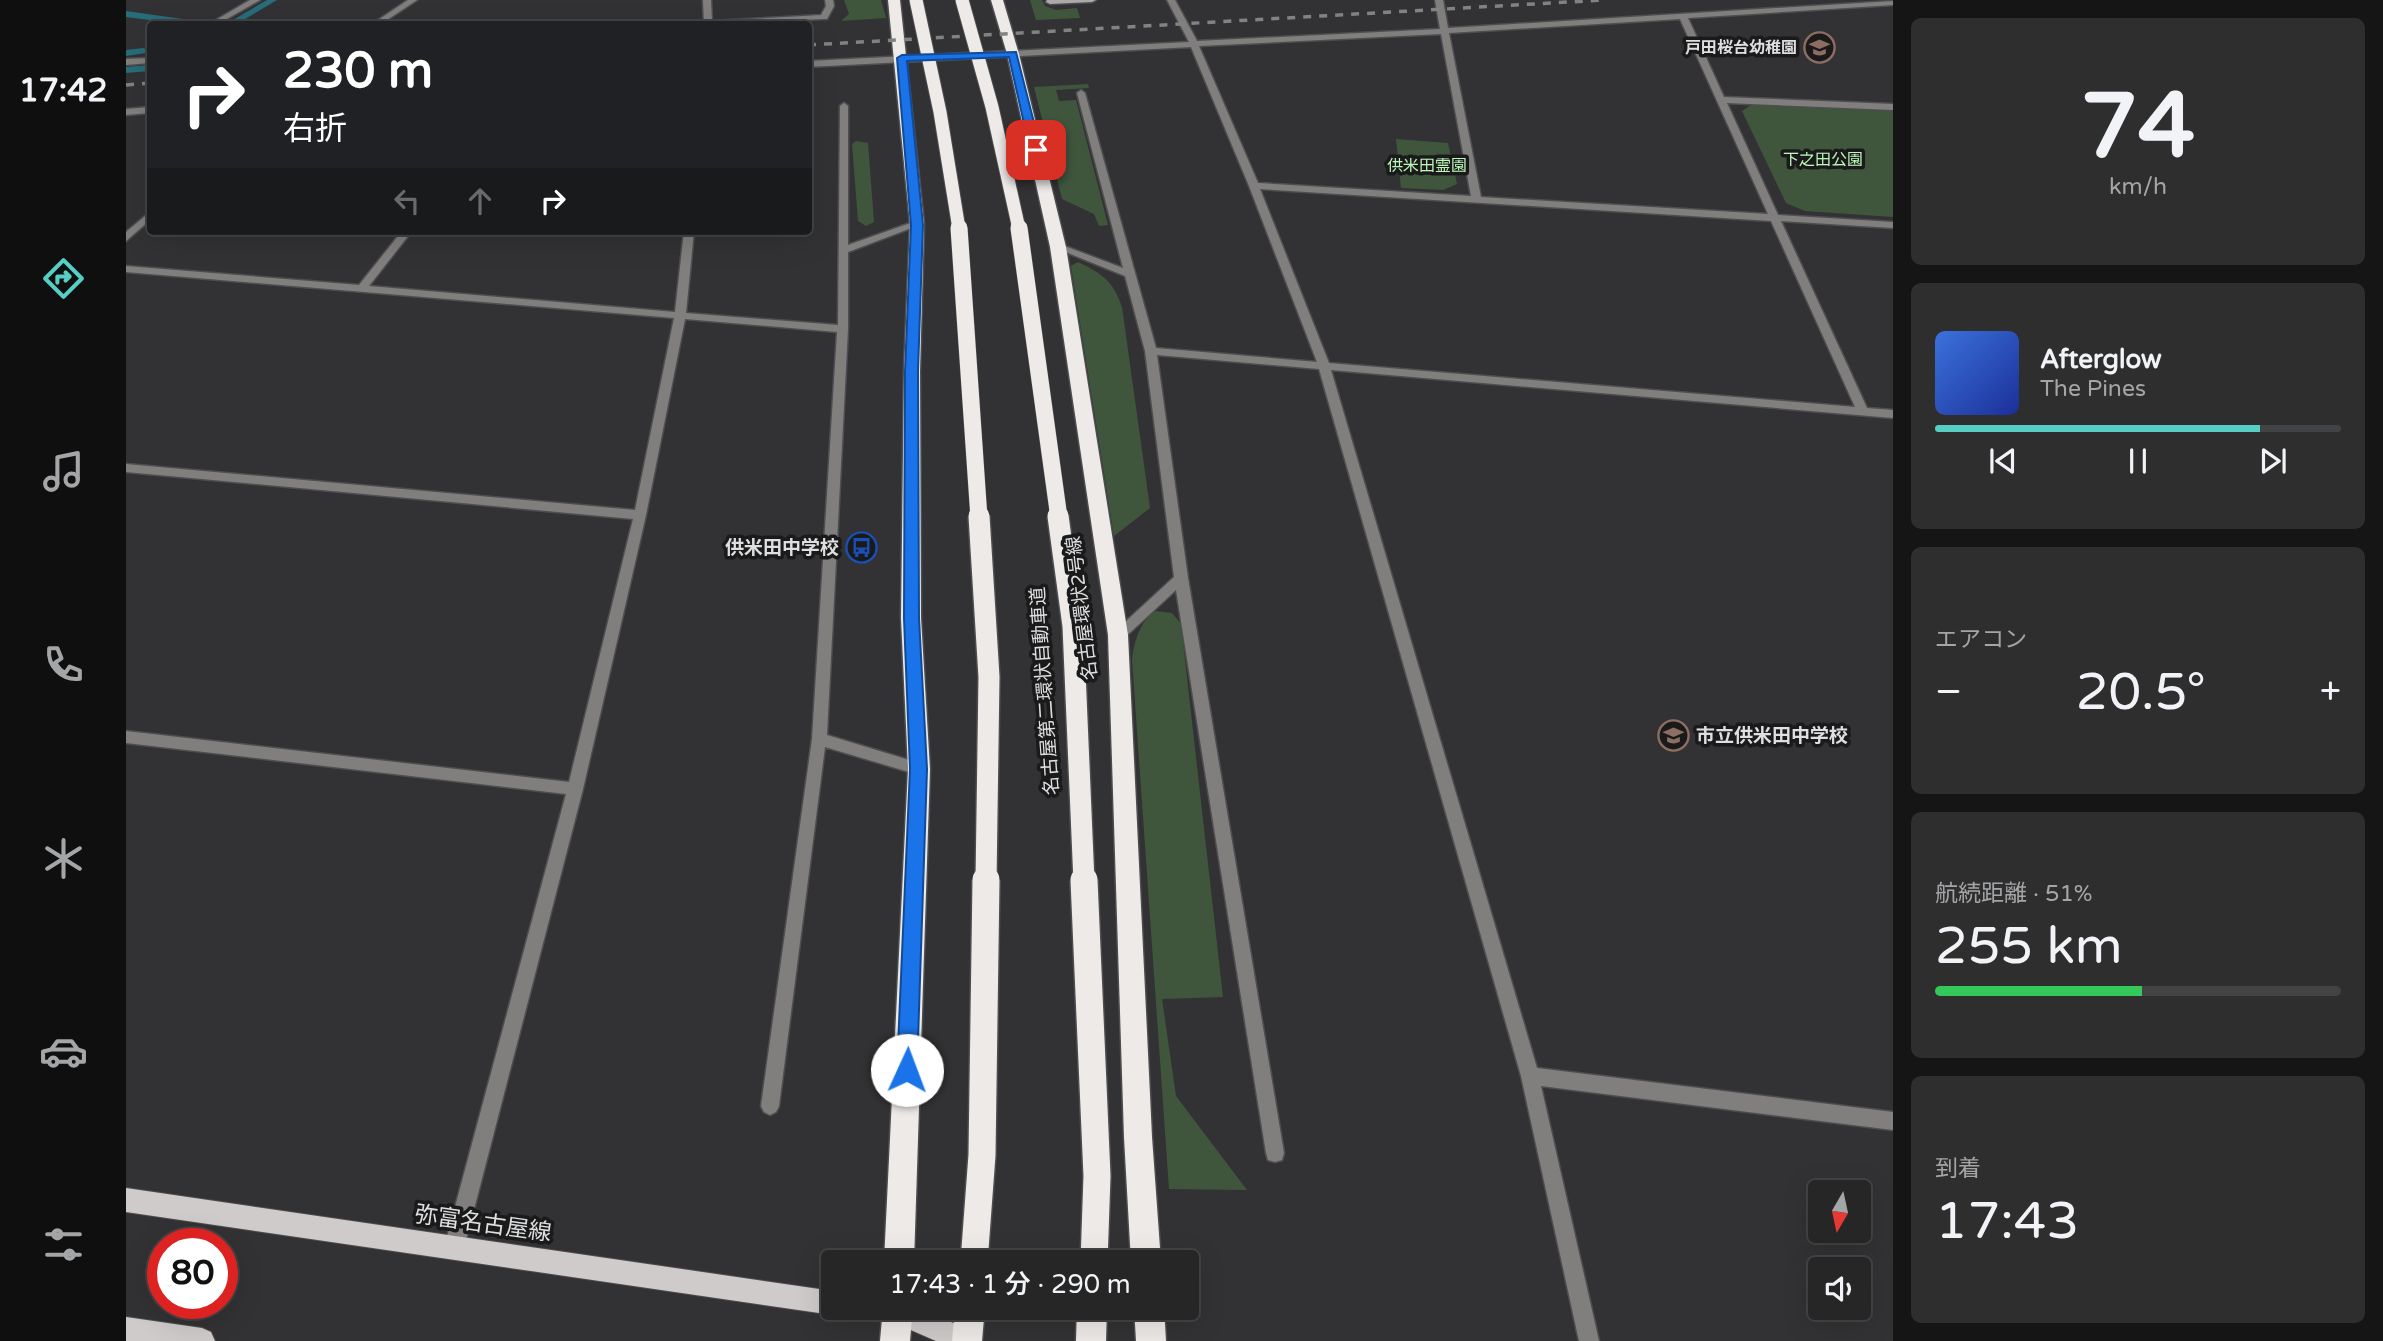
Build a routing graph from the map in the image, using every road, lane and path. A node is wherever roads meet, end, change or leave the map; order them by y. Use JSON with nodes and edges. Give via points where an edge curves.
{"nodes":[{"id":1,"x":256,"y":0,"type":"edge"},
{"id":2,"x":413,"y":0,"type":"edge"},
{"id":3,"x":707,"y":0,"type":"edge"},
{"id":4,"x":829,"y":0,"type":"edge"},
{"id":5,"x":894,"y":0,"type":"edge"},
{"id":6,"x":916,"y":0,"type":"edge"},
{"id":7,"x":962,"y":0,"type":"edge"},
{"id":8,"x":996,"y":0,"type":"edge"},
{"id":9,"x":1092,"y":0,"type":"edge"},
{"id":10,"x":1171,"y":0,"type":"edge"},
{"id":11,"x":1439,"y":0,"type":"edge"},
{"id":12,"x":1050,"y":1,"type":"edge"},
{"id":13,"x":1893,"y":3,"type":"edge"},
{"id":14,"x":1683,"y":17,"type":"junction"},
{"id":15,"x":218,"y":21,"type":"edge"},
{"id":16,"x":381,"y":21,"type":"edge"},
{"id":17,"x":709,"y":21,"type":"edge"},
{"id":18,"x":758,"y":21,"type":"edge"},
{"id":19,"x":1444,"y":31,"type":"junction"},
{"id":20,"x":1194,"y":44,"type":"junction"},
{"id":21,"x":1013,"y":54,"type":"junction"},
{"id":22,"x":902,"y":58,"type":"junction"},
{"id":23,"x":147,"y":60,"type":"edge"},
{"id":24,"x":126,"y":62,"type":"edge"},
{"id":25,"x":812,"y":64,"type":"edge"},
{"id":26,"x":1081,"y":93,"type":"dead end"},
{"id":27,"x":1721,"y":100,"type":"junction"},
{"id":28,"x":844,"y":106,"type":"dead end"},
{"id":29,"x":1893,"y":107,"type":"edge"},
{"id":30,"x":147,"y":110,"type":"edge"},
{"id":31,"x":126,"y":112,"type":"edge"},
{"id":32,"x":1254,"y":186,"type":"junction"},
{"id":33,"x":1477,"y":200,"type":"junction"},
{"id":34,"x":147,"y":218,"type":"edge"},
{"id":35,"x":1775,"y":218,"type":"junction"},
{"id":36,"x":917,"y":225,"type":"junction"},
{"id":37,"x":1893,"y":225,"type":"edge"},
{"id":38,"x":404,"y":235,"type":"edge"},
{"id":39,"x":689,"y":235,"type":"edge"},
{"id":40,"x":126,"y":238,"type":"edge"},
{"id":41,"x":1058,"y":247,"type":"junction"},
{"id":42,"x":844,"y":250,"type":"junction"},
{"id":43,"x":126,"y":269,"type":"edge"},
{"id":44,"x":1130,"y":274,"type":"junction"},
{"id":45,"x":362,"y":288,"type":"junction"},
{"id":46,"x":680,"y":315,"type":"junction"},
{"id":47,"x":844,"y":328,"type":"junction"},
{"id":48,"x":1151,"y":351,"type":"junction"},
{"id":49,"x":1324,"y":365,"type":"junction"},
{"id":50,"x":1863,"y":411,"type":"junction"},
{"id":51,"x":1893,"y":414,"type":"edge"},
{"id":52,"x":126,"y":468,"type":"edge"},
{"id":53,"x":640,"y":515,"type":"junction"},
{"id":54,"x":1181,"y":578,"type":"junction"},
{"id":55,"x":1118,"y":635,"type":"junction"},
{"id":56,"x":126,"y":737,"type":"edge"},
{"id":57,"x":819,"y":739,"type":"junction"},
{"id":58,"x":919,"y":769,"type":"junction"},
{"id":59,"x":575,"y":789,"type":"junction"},
{"id":60,"x":1530,"y":1076,"type":"junction"},
{"id":61,"x":769,"y":1106,"type":"dead end"},
{"id":62,"x":1893,"y":1121,"type":"edge"},
{"id":63,"x":1275,"y":1153,"type":"dead end"},
{"id":64,"x":126,"y":1200,"type":"edge"},
{"id":65,"x":454,"y":1248,"type":"junction"},
{"id":66,"x":899,"y":1250,"type":"edge"},
{"id":67,"x":975,"y":1250,"type":"edge"},
{"id":68,"x":1094,"y":1250,"type":"edge"},
{"id":69,"x":1145,"y":1250,"type":"edge"},
{"id":70,"x":821,"y":1301,"type":"edge"},
{"id":71,"x":897,"y":1320,"type":"edge"},
{"id":72,"x":969,"y":1320,"type":"edge"},
{"id":73,"x":1092,"y":1320,"type":"edge"},
{"id":74,"x":1150,"y":1320,"type":"edge"},
{"id":75,"x":126,"y":1329,"type":"edge"},
{"id":76,"x":202,"y":1341,"type":"edge"},
{"id":77,"x":967,"y":1341,"type":"edge"},
{"id":78,"x":1091,"y":1341,"type":"edge"},
{"id":79,"x":1151,"y":1341,"type":"edge"},
{"id":80,"x":1589,"y":1341,"type":"edge"}],
"edges":[{"from":1,"to":15,"type":"street"},
{"from":2,"to":16,"type":"street"},
{"from":3,"to":17,"type":"street"},
{"from":4,"to":18,"type":"street","via":[[824,17]]},
{"from":5,"to":22,"type":"highway"},
{"from":6,"to":67,"type":"highway","bridge":true,"via":[[962,245],[989,677],[982,1155]]},
{"from":7,"to":68,"type":"highway","name":"名古屋第二環状自動車道","bridge":true,"via":[[1022,242],[1073,626],[1097,1176]]},
{"from":8,"to":21,"type":"highway","name":"名古屋環状2号線"},
{"from":9,"to":12,"type":"street"},
{"from":10,"to":20,"type":"street"},
{"from":11,"to":19,"type":"street"},
{"from":13,"to":14,"type":"street"},
{"from":14,"to":19,"type":"street"},
{"from":14,"to":27,"type":"street"},
{"from":19,"to":20,"type":"street"},
{"from":19,"to":33,"type":"street"},
{"from":20,"to":21,"type":"street"},
{"from":20,"to":32,"type":"street"},
{"from":21,"to":22,"type":"street"},
{"from":21,"to":41,"type":"highway","name":"名古屋環状2号線"},
{"from":22,"to":25,"type":"street"},
{"from":22,"to":36,"type":"highway"},
{"from":23,"to":24,"type":"street"},
{"from":26,"to":44,"type":"street"},
{"from":27,"to":29,"type":"street"},
{"from":27,"to":35,"type":"street"},
{"from":28,"to":42,"type":"street"},
{"from":30,"to":31,"type":"street"},
{"from":32,"to":33,"type":"street"},
{"from":32,"to":49,"type":"street"},
{"from":33,"to":35,"type":"street"},
{"from":34,"to":40,"type":"street"},
{"from":35,"to":37,"type":"street"},
{"from":35,"to":50,"type":"street"},
{"from":36,"to":42,"type":"street"},
{"from":36,"to":58,"type":"highway","via":[[912,618]]},
{"from":38,"to":45,"type":"street"},
{"from":39,"to":46,"type":"street"},
{"from":41,"to":44,"type":"street"},
{"from":41,"to":55,"type":"highway","name":"名古屋環状2号線"},
{"from":42,"to":47,"type":"street"},
{"from":43,"to":45,"type":"street"},
{"from":44,"to":48,"type":"street"},
{"from":45,"to":46,"type":"street"},
{"from":46,"to":47,"type":"street"},
{"from":46,"to":53,"type":"street"},
{"from":47,"to":57,"type":"street"},
{"from":48,"to":49,"type":"street"},
{"from":48,"to":54,"type":"street"},
{"from":49,"to":50,"type":"street"},
{"from":49,"to":60,"type":"street"},
{"from":50,"to":51,"type":"street"},
{"from":52,"to":53,"type":"street"},
{"from":53,"to":59,"type":"street"},
{"from":54,"to":55,"type":"street"},
{"from":54,"to":63,"type":"street"},
{"from":55,"to":69,"type":"highway","name":"名古屋環状2号線"},
{"from":56,"to":59,"type":"street"},
{"from":57,"to":58,"type":"street"},
{"from":57,"to":61,"type":"street"},
{"from":58,"to":66,"type":"highway"},
{"from":59,"to":65,"type":"street"},
{"from":60,"to":62,"type":"street"},
{"from":60,"to":80,"type":"street"},
{"from":64,"to":65,"type":"main road","name":"弥富名古屋線"},
{"from":65,"to":70,"type":"main road","name":"弥富名古屋線"},
{"from":71,"to":77,"type":"main road"},
{"from":72,"to":77,"type":"highway"},
{"from":73,"to":78,"type":"highway"},
{"from":74,"to":79,"type":"highway"},
{"from":75,"to":76,"type":"main road"}]}
